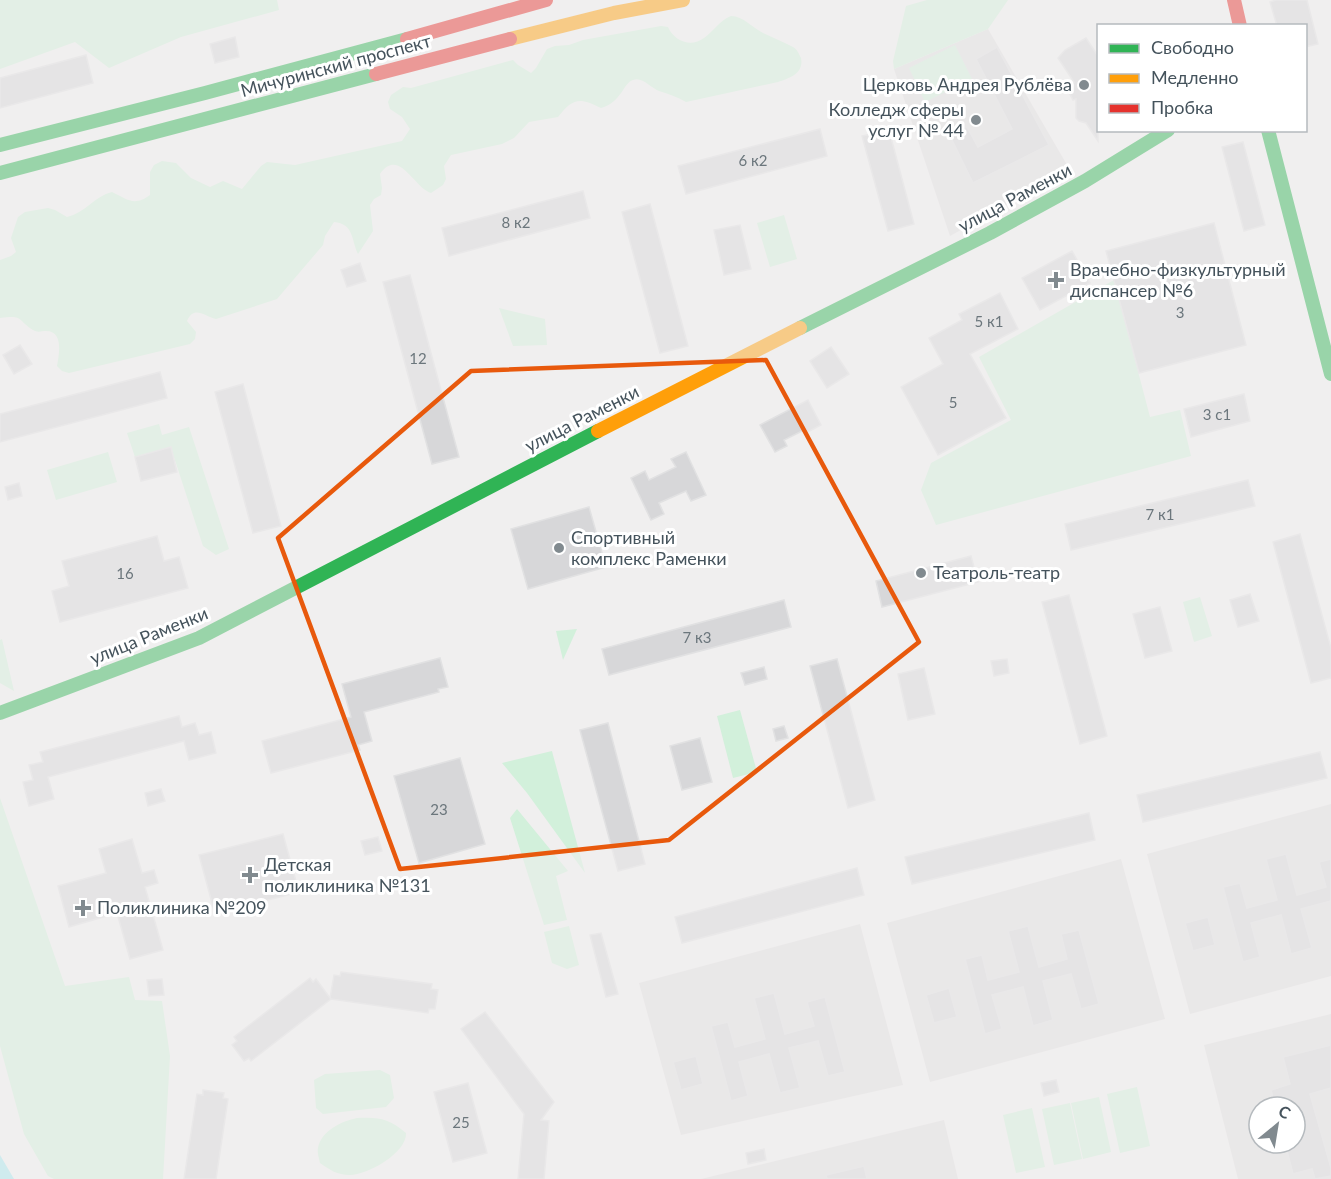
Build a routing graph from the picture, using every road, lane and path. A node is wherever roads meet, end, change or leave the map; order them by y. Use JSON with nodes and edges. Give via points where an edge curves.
{"nodes":[{"id":1,"x":546,"y":0,"type":"edge"},
{"id":2,"x":683,"y":0,"type":"edge"},
{"id":3,"x":1234,"y":0,"type":"edge"},
{"id":4,"x":1240,"y":24,"type":"edge"},
{"id":5,"x":1165,"y":132,"type":"edge"},
{"id":6,"x":1269,"y":132,"type":"edge"},
{"id":7,"x":0,"y":145,"type":"edge"},
{"id":8,"x":0,"y":173,"type":"edge"},
{"id":9,"x":1331,"y":375,"type":"edge"},
{"id":10,"x":0,"y":713,"type":"edge"}],
"edges":[{"from":1,"to":7,"type":"street","name":"Мичуринский проспект","via":[[306,68]]},
{"from":2,"to":8,"type":"street","name":"Мичуринский проспект","via":[[511,39]]},
{"from":3,"to":4,"type":"street"},
{"from":5,"to":10,"type":"street","name":"улица Раменки","via":[[990,232],[200,638]]},
{"from":6,"to":9,"type":"street"}]}
